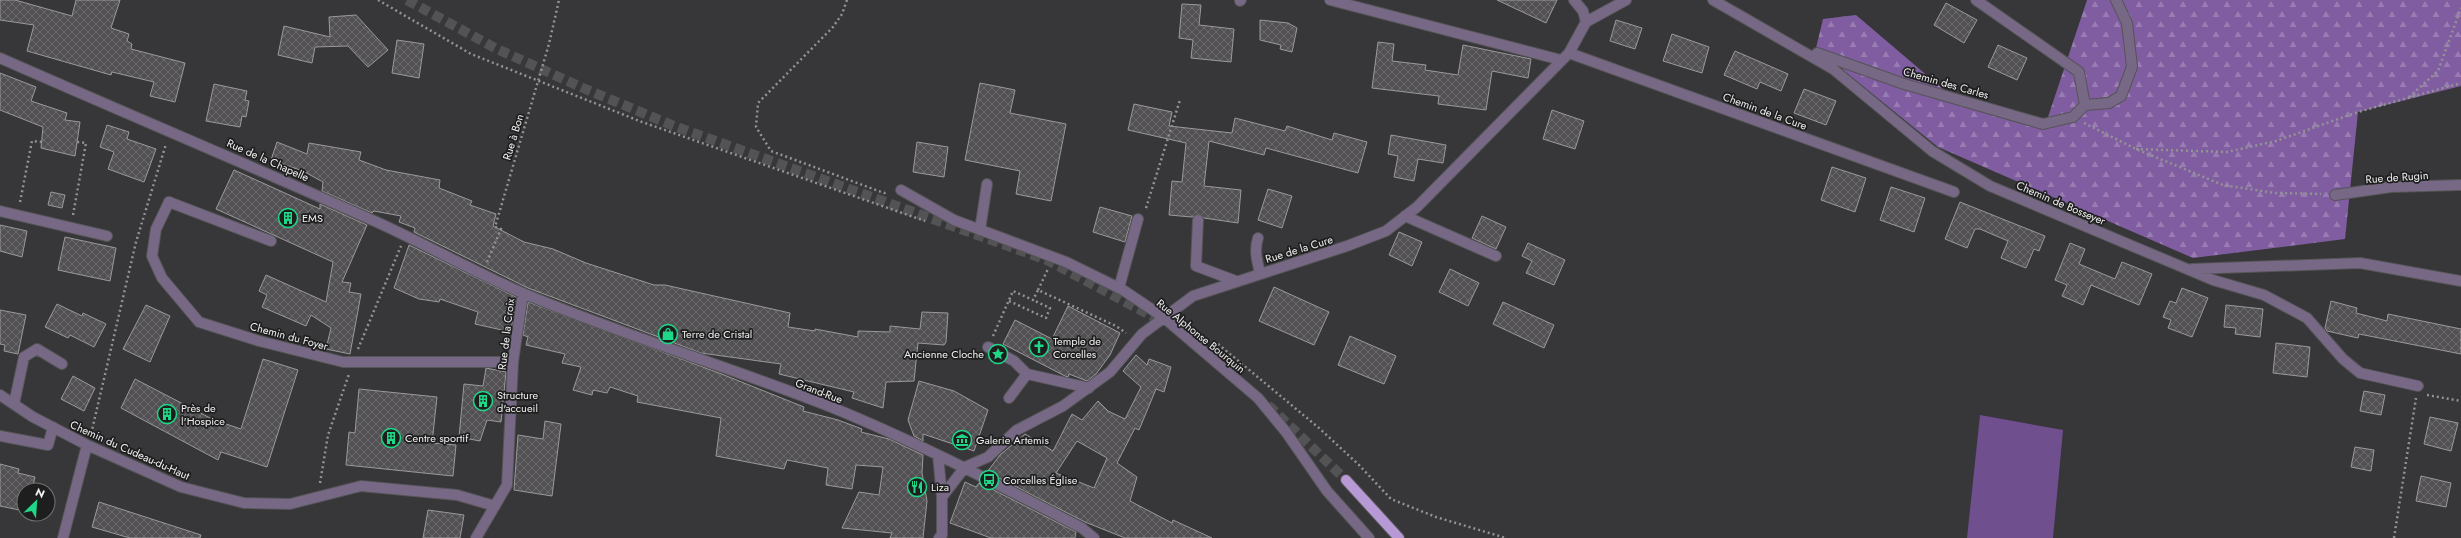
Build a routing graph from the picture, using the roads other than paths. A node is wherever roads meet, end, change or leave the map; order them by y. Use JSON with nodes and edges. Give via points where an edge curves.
{"nodes":[{"id":1,"x":1330,"y":0,"type":"edge"},
{"id":2,"x":1574,"y":0,"type":"edge"},
{"id":3,"x":1626,"y":0,"type":"edge"},
{"id":4,"x":1713,"y":0,"type":"edge"},
{"id":5,"x":1976,"y":0,"type":"edge"},
{"id":6,"x":2116,"y":0,"type":"edge"},
{"id":7,"x":1586,"y":22,"type":"junction"},
{"id":8,"x":1798,"y":47,"type":"junction"},
{"id":9,"x":1565,"y":56,"type":"junction"},
{"id":10,"x":0,"y":58,"type":"edge"},
{"id":11,"x":2085,"y":105,"type":"junction"},
{"id":12,"x":987,"y":184,"type":"dead end"},
{"id":13,"x":2461,"y":185,"type":"edge"},
{"id":14,"x":901,"y":190,"type":"road end"},
{"id":15,"x":1954,"y":192,"type":"dead end"},
{"id":16,"x":2335,"y":195,"type":"road end"},
{"id":17,"x":0,"y":211,"type":"edge"},
{"id":18,"x":1405,"y":216,"type":"junction"},
{"id":19,"x":1198,"y":220,"type":"dead end"},
{"id":20,"x":1137,"y":223,"type":"road end"},
{"id":21,"x":980,"y":230,"type":"junction"},
{"id":22,"x":107,"y":236,"type":"dead end"},
{"id":23,"x":1258,"y":238,"type":"dead end"},
{"id":24,"x":272,"y":240,"type":"dead end"},
{"id":25,"x":1496,"y":256,"type":"dead end"},
{"id":26,"x":2188,"y":270,"type":"junction"},
{"id":27,"x":1260,"y":274,"type":"junction"},
{"id":28,"x":1236,"y":281,"type":"junction"},
{"id":29,"x":2461,"y":281,"type":"edge"},
{"id":30,"x":1119,"y":288,"type":"junction"},
{"id":31,"x":523,"y":293,"type":"junction"},
{"id":32,"x":1163,"y":317,"type":"junction"},
{"id":33,"x":988,"y":346,"type":"road end"},
{"id":34,"x":513,"y":362,"type":"junction"},
{"id":35,"x":62,"y":364,"type":"dead end"},
{"id":36,"x":1027,"y":374,"type":"junction"},
{"id":37,"x":1089,"y":388,"type":"junction"},
{"id":38,"x":2417,"y":390,"type":"road end"},
{"id":39,"x":0,"y":395,"type":"edge"},
{"id":40,"x":1009,"y":398,"type":"dead end"},
{"id":41,"x":14,"y":404,"type":"junction"},
{"id":42,"x":52,"y":427,"type":"junction"},
{"id":43,"x":0,"y":436,"type":"edge"},
{"id":44,"x":87,"y":445,"type":"junction"},
{"id":45,"x":938,"y":454,"type":"junction"},
{"id":46,"x":965,"y":467,"type":"junction"},
{"id":47,"x":1346,"y":480,"type":"tunnel mouth"},
{"id":48,"x":942,"y":497,"type":"junction"},
{"id":49,"x":495,"y":506,"type":"junction"},
{"id":50,"x":941,"y":537,"type":"edge"},
{"id":51,"x":63,"y":538,"type":"edge"},
{"id":52,"x":476,"y":538,"type":"edge"},
{"id":53,"x":1094,"y":538,"type":"edge"},
{"id":54,"x":1369,"y":538,"type":"edge"},
{"id":55,"x":1399,"y":538,"type":"edge"}],
"edges":[{"from":1,"to":9,"type":"street","name":"Chemin de la Cure"},
{"from":2,"to":7,"type":"street","via":[[1583,11]]},
{"from":3,"to":7,"type":"street"},
{"from":4,"to":8,"type":"street","name":"Chemin de Bosseyer"},
{"from":5,"to":11,"type":"street","via":[[2079,72]]},
{"from":6,"to":11,"type":"street","via":[[2127,23],[2132,67],[2121,96],[2109,102]]},
{"from":7,"to":9,"type":"street","name":"Rue de la Cure"},
{"from":8,"to":11,"type":"street","name":"Chemin des Carles","via":[[1904,84],[2043,124],[2073,117]]},
{"from":8,"to":26,"type":"street","name":"Chemin de Bosseyer","via":[[1833,69],[1932,151],[1990,186]]},
{"from":9,"to":15,"type":"street","name":"Chemin de la Cure"},
{"from":9,"to":18,"type":"street","name":"Rue de la Cure","via":[[1417,207]]},
{"from":10,"to":31,"type":"street","name":"Rue de la Chapelle","via":[[169,133],[225,154],[405,235]]},
{"from":12,"to":21,"type":"street"},
{"from":13,"to":16,"type":"street","name":"Rue de Rugin","via":[[2392,187]]},
{"from":14,"to":21,"type":"street","name":"Rue Alphonse Bourquin","via":[[954,220]]},
{"from":17,"to":22,"type":"street"},
{"from":18,"to":25,"type":"street"},
{"from":18,"to":27,"type":"street","name":"Rue de la Cure","via":[[1386,231]]},
{"from":19,"to":28,"type":"street","via":[[1196,266]]},
{"from":20,"to":30,"type":"street"},
{"from":21,"to":30,"type":"street","name":"Rue Alphonse Bourquin","via":[[1053,257]]},
{"from":23,"to":27,"type":"street","via":[[1256,253]]},
{"from":24,"to":34,"type":"street","name":"Chemin du Foyer","via":[[169,202],[156,229],[152,256],[162,278],[198,322],[259,342],[353,363]]},
{"from":26,"to":29,"type":"street","via":[[2360,263]]},
{"from":26,"to":38,"type":"street","name":"Chemin de Bosseyer","via":[[2264,295],[2307,318],[2343,359],[2360,373]]},
{"from":27,"to":28,"type":"street","name":"Rue de la Cure"},
{"from":28,"to":32,"type":"street","name":"Rue de la Cure","via":[[1194,296]]},
{"from":30,"to":32,"type":"street","name":"Rue Alphonse Bourquin"},
{"from":31,"to":34,"type":"street","name":"Rue de la Croix"},
{"from":31,"to":45,"type":"street","name":"Grand-Rue","via":[[830,407]]},
{"from":32,"to":37,"type":"street","name":"Rue de la Cure","via":[[1136,341],[1110,372]]},
{"from":32,"to":54,"type":"street","name":"Rue Alphonse Bourquin","via":[[1258,398],[1286,432],[1327,491]]},
{"from":33,"to":36,"type":"street","via":[[1014,361]]},
{"from":34,"to":49,"type":"street","name":"Rue de la Croix","via":[[507,485]]},
{"from":35,"to":41,"type":"street","via":[[37,349],[24,357]]},
{"from":36,"to":37,"type":"street"},
{"from":36,"to":40,"type":"street"},
{"from":37,"to":46,"type":"street","name":"Rue de la Cure","via":[[1064,406],[1017,430],[988,457]]},
{"from":39,"to":41,"type":"street","name":"Chemin du Cudeau-du-Haut"},
{"from":41,"to":42,"type":"street","name":"Chemin du Cudeau-du-Haut"},
{"from":42,"to":43,"type":"street","via":[[48,445]]},
{"from":42,"to":44,"type":"street","name":"Chemin du Cudeau-du-Haut"},
{"from":44,"to":49,"type":"street","name":"Chemin du Cudeau-du-Haut","via":[[180,487],[244,503],[290,504],[361,486],[457,495]]},
{"from":44,"to":51,"type":"street"},
{"from":45,"to":46,"type":"street","name":"Grand-Rue"},
{"from":45,"to":48,"type":"street"},
{"from":46,"to":48,"type":"street"},
{"from":46,"to":53,"type":"street","name":"Grand-Rue","via":[[1082,528]]},
{"from":47,"to":55,"type":"main road"},
{"from":48,"to":50,"type":"street"},
{"from":49,"to":52,"type":"street","name":"Rue de la Croix"}]}
